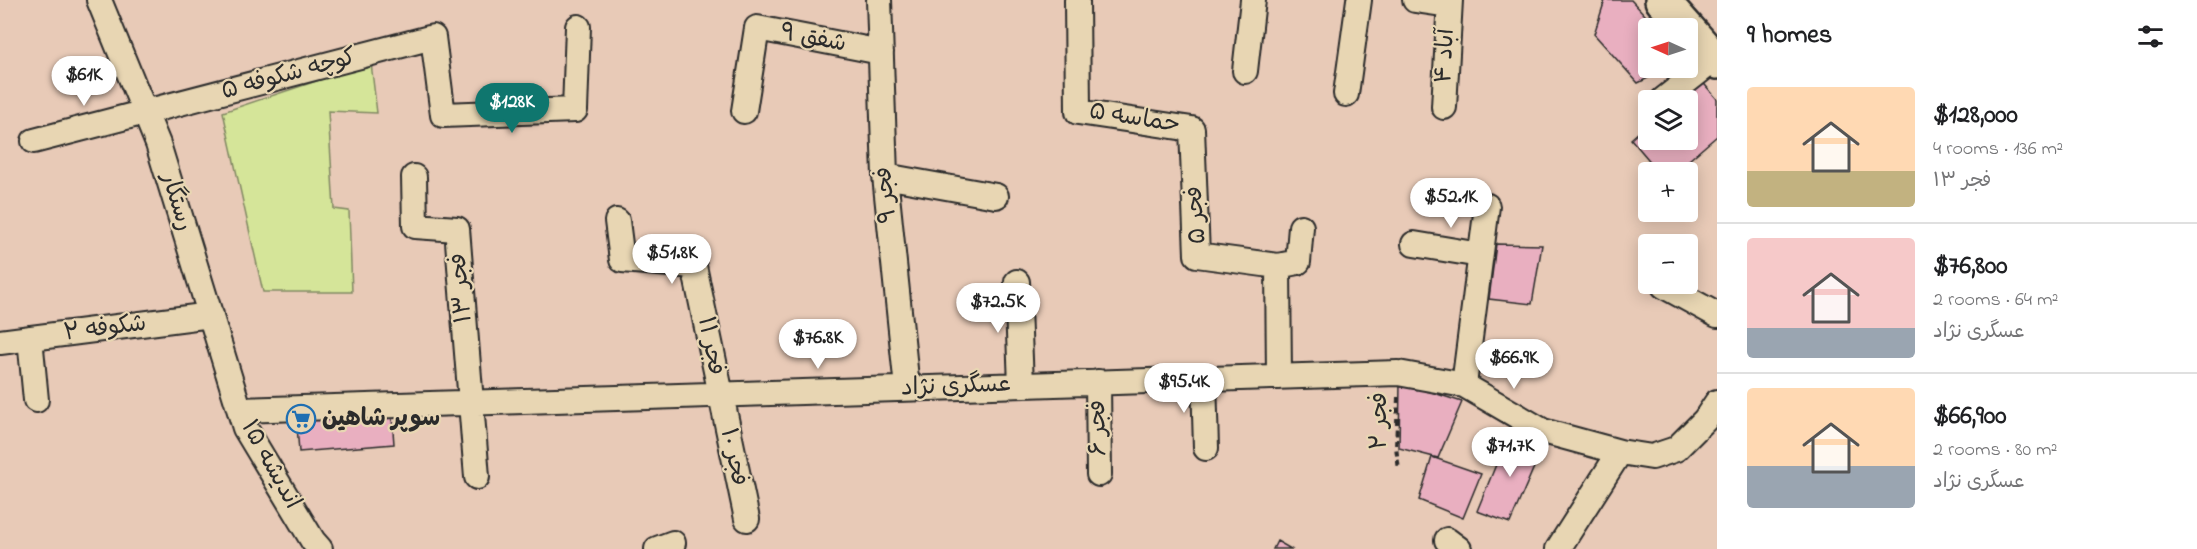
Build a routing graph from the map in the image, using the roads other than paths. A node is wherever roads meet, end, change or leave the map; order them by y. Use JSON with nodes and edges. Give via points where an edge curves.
{"nodes":[{"id":1,"x":99,"y":0,"type":"edge"},
{"id":2,"x":879,"y":0,"type":"edge"},
{"id":3,"x":1077,"y":0,"type":"edge"},
{"id":4,"x":1253,"y":0,"type":"edge"},
{"id":5,"x":1359,"y":0,"type":"edge"},
{"id":6,"x":1415,"y":0,"type":"edge"},
{"id":7,"x":1662,"y":0,"type":"edge"},
{"id":8,"x":1686,"y":0,"type":"edge"},
{"id":9,"x":1449,"y":2,"type":"edge"},
{"id":10,"x":1678,"y":18,"type":"edge"},
{"id":11,"x":1687,"y":18,"type":"edge"},
{"id":12,"x":578,"y":27,"type":"dead end"},
{"id":13,"x":1698,"y":41,"type":"edge"},
{"id":14,"x":881,"y":52,"type":"junction"},
{"id":15,"x":1716,"y":61,"type":"edge"},
{"id":16,"x":1245,"y":71,"type":"dead end"},
{"id":17,"x":1677,"y":90,"type":"edge"},
{"id":18,"x":1347,"y":94,"type":"dead end"},
{"id":19,"x":1443,"y":106,"type":"dead end"},
{"id":20,"x":744,"y":111,"type":"dead end"},
{"id":21,"x":145,"y":113,"type":"junction"},
{"id":22,"x":1192,"y":129,"type":"joint"},
{"id":23,"x":34,"y":141,"type":"dead end"},
{"id":24,"x":885,"y":176,"type":"junction"},
{"id":25,"x":414,"y":177,"type":"dead end"},
{"id":26,"x":996,"y":196,"type":"dead end"},
{"id":27,"x":1486,"y":206,"type":"dead end"},
{"id":28,"x":617,"y":221,"type":"dead end"},
{"id":29,"x":1301,"y":227,"type":"dead end"},
{"id":30,"x":1414,"y":244,"type":"dead end"},
{"id":31,"x":1480,"y":255,"type":"junction"},
{"id":32,"x":1278,"y":266,"type":"junction"},
{"id":33,"x":1017,"y":282,"type":"dead end"},
{"id":34,"x":1679,"y":294,"type":"edge"},
{"id":35,"x":211,"y":315,"type":"junction"},
{"id":36,"x":1717,"y":315,"type":"edge"},
{"id":37,"x":30,"y":338,"type":"junction"},
{"id":38,"x":0,"y":342,"type":"edge"},
{"id":39,"x":1279,"y":377,"type":"junction"},
{"id":40,"x":1204,"y":379,"type":"junction"},
{"id":41,"x":1098,"y":382,"type":"junction"},
{"id":42,"x":1021,"y":385,"type":"junction"},
{"id":43,"x":1464,"y":385,"type":"junction"},
{"id":44,"x":907,"y":388,"type":"junction"},
{"id":45,"x":720,"y":394,"type":"junction"},
{"id":46,"x":36,"y":400,"type":"dead end"},
{"id":47,"x":472,"y":402,"type":"junction"},
{"id":48,"x":240,"y":410,"type":"junction"},
{"id":49,"x":1713,"y":418,"type":"edge"},
{"id":50,"x":1206,"y":448,"type":"dead end"},
{"id":51,"x":1620,"y":452,"type":"junction"},
{"id":52,"x":1099,"y":474,"type":"dead end"},
{"id":53,"x":477,"y":477,"type":"dead end"},
{"id":54,"x":747,"y":519,"type":"dead end"},
{"id":55,"x":320,"y":549,"type":"edge"},
{"id":56,"x":1558,"y":549,"type":"edge"}],
"edges":[{"from":1,"to":21,"type":"street","name":"رستگار"},
{"from":2,"to":14,"type":"street","name":"فجر ۹"},
{"from":3,"to":22,"type":"street","name":"حماسه ۵","via":[[1078,112]]},
{"from":4,"to":16,"type":"street"},
{"from":5,"to":18,"type":"street"},
{"from":6,"to":9,"type":"street"},
{"from":7,"to":10,"type":"main road"},
{"from":8,"to":11,"type":"main road"},
{"from":9,"to":19,"type":"street","name":"آباد ۴"},
{"from":12,"to":21,"type":"street","name":"کوچه شکوفه ۵","via":[[575,110],[443,116],[433,37]]},
{"from":13,"to":15,"type":"main road"},
{"from":14,"to":20,"type":"street","name":"شفق ۹","via":[[757,28]]},
{"from":14,"to":24,"type":"street","name":"فجر ۹"},
{"from":15,"to":17,"type":"street"},
{"from":21,"to":23,"type":"street","name":"کوچه شکوفه ۵"},
{"from":21,"to":35,"type":"street","name":"رستگار"},
{"from":22,"to":32,"type":"street","name":"فجر ۵","via":[[1197,255]]},
{"from":24,"to":26,"type":"street"},
{"from":24,"to":44,"type":"street","name":"فجر ۹"},
{"from":25,"to":47,"type":"street","name":"فجر ۱۳","via":[[415,226],[457,229]]},
{"from":27,"to":31,"type":"street"},
{"from":28,"to":45,"type":"street","name":"فجر ۱۱","via":[[622,260],[694,266]]},
{"from":29,"to":32,"type":"street","via":[[1298,262]]},
{"from":30,"to":31,"type":"street"},
{"from":31,"to":43,"type":"street"},
{"from":32,"to":39,"type":"street"},
{"from":33,"to":42,"type":"street"},
{"from":34,"to":36,"type":"street"},
{"from":35,"to":37,"type":"street","name":"شکوفه ۲"},
{"from":35,"to":48,"type":"street","name":"رستگار"},
{"from":37,"to":38,"type":"street","name":"شکوفه ۲"},
{"from":37,"to":46,"type":"street"},
{"from":39,"to":40,"type":"street","name":"عسگری نژاد"},
{"from":39,"to":43,"type":"street","name":"عسگری نژاد","via":[[1398,373]]},
{"from":40,"to":41,"type":"street","name":"عسگری نژاد"},
{"from":40,"to":50,"type":"street"},
{"from":41,"to":42,"type":"street","name":"عسگری نژاد"},
{"from":41,"to":52,"type":"street","name":"فجر ۶"},
{"from":42,"to":44,"type":"street","name":"عسگری نژاد"},
{"from":43,"to":51,"type":"street","name":"عسگری نژاد","via":[[1543,431]]},
{"from":44,"to":45,"type":"street","name":"عسگری نژاد"},
{"from":45,"to":47,"type":"street","name":"عسگری نژاد"},
{"from":45,"to":54,"type":"street","name":"فجر ۱۰"},
{"from":47,"to":48,"type":"street","name":"عسگری نژاد"},
{"from":47,"to":53,"type":"street"},
{"from":48,"to":55,"type":"street","name":"اندیشه ۱۵","via":[[245,428]]},
{"from":49,"to":51,"type":"street","name":"عسگری نژاد","via":[[1676,448],[1652,457]]},
{"from":51,"to":56,"type":"street"}]}
